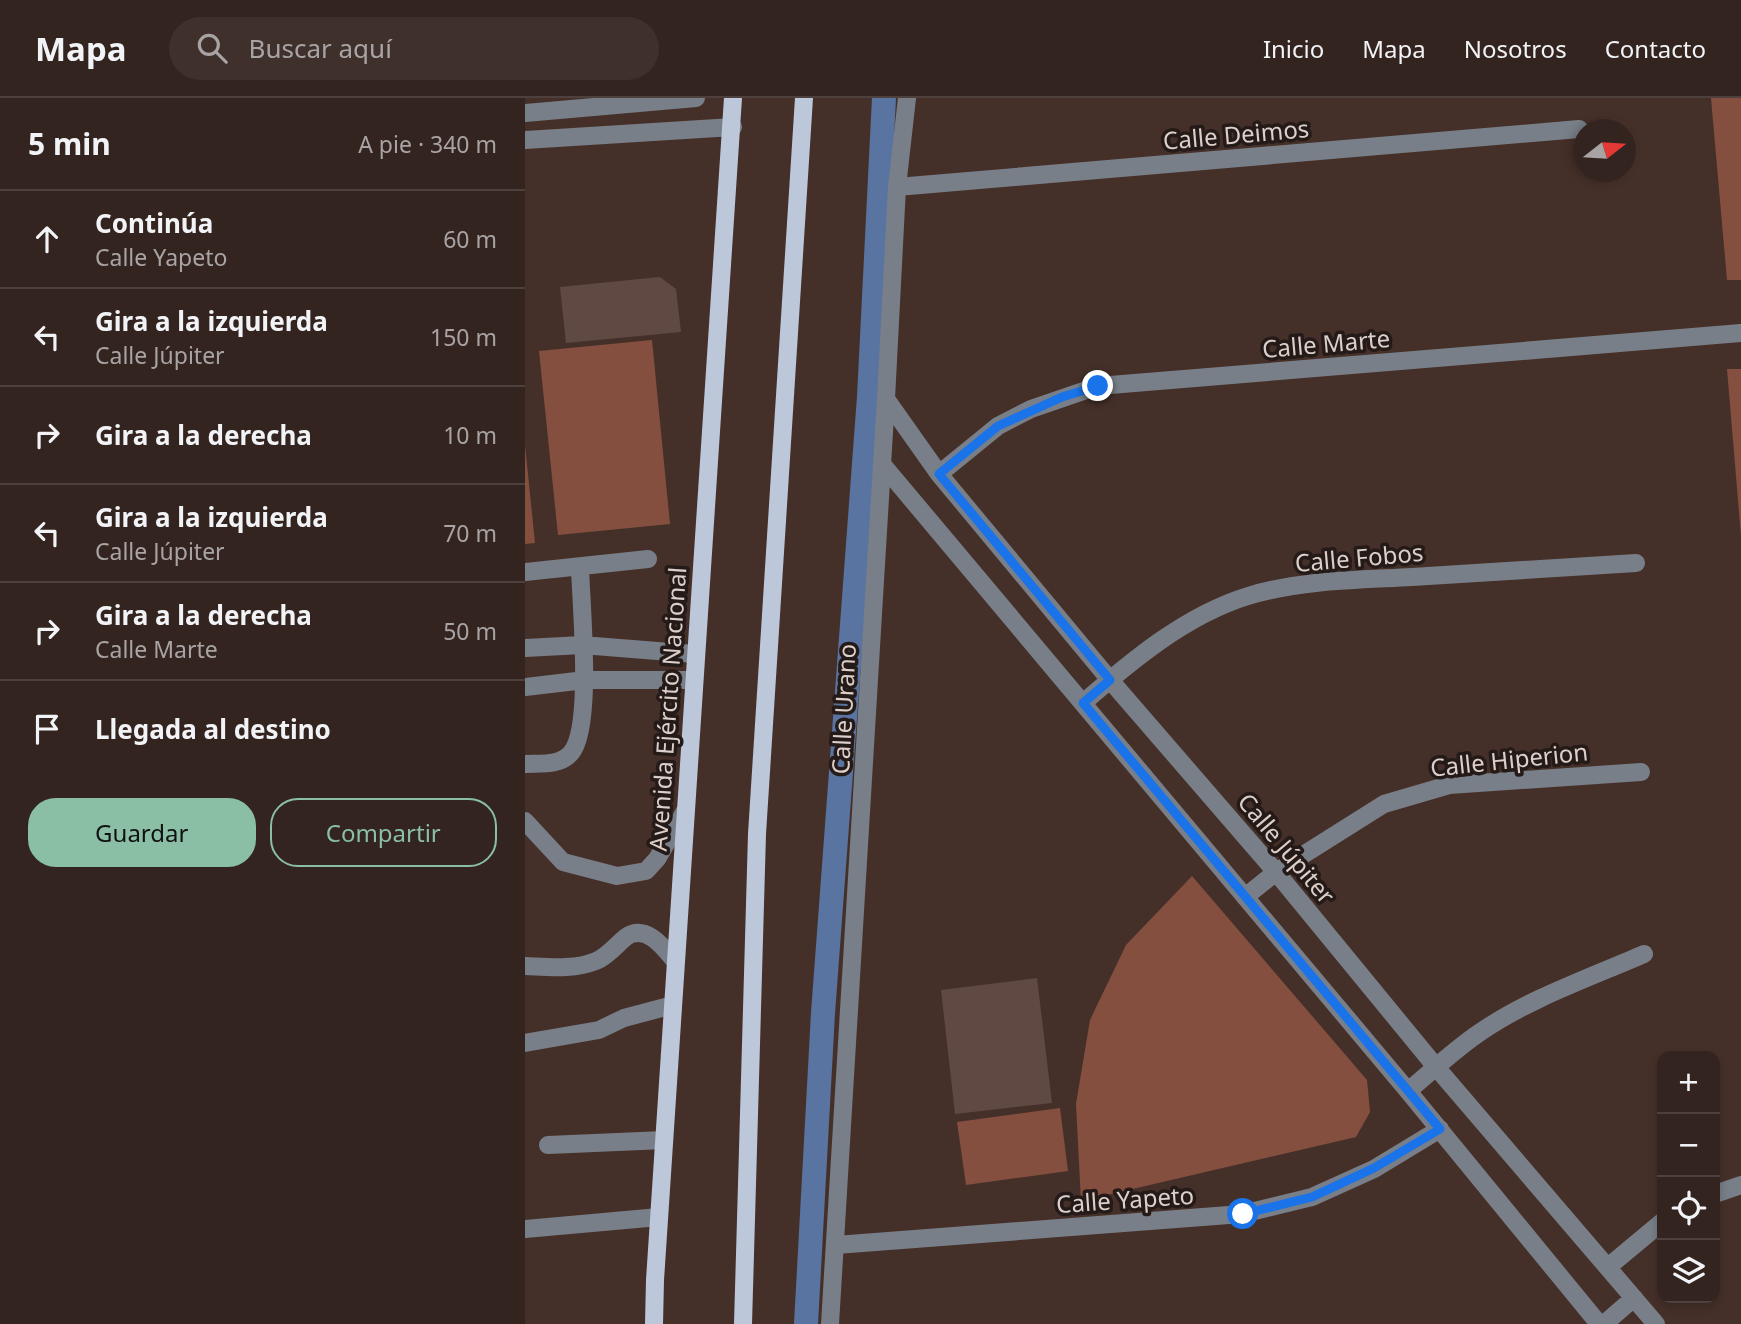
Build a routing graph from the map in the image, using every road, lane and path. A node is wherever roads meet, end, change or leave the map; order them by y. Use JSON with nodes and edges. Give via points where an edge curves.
{"nodes":[{"id":1,"x":696,"y":98,"type":"edge"},
{"id":2,"x":733,"y":98,"type":"edge"},
{"id":3,"x":804,"y":98,"type":"edge"},
{"id":4,"x":907,"y":98,"type":"edge"},
{"id":5,"x":525,"y":113,"type":"edge"},
{"id":6,"x":733,"y":127,"type":"junction"},
{"id":7,"x":1573,"y":130,"type":"edge"},
{"id":8,"x":525,"y":141,"type":"edge"},
{"id":9,"x":897,"y":187,"type":"junction"},
{"id":10,"x":1741,"y":333,"type":"edge"},
{"id":11,"x":886,"y":399,"type":"junction"},
{"id":12,"x":882,"y":464,"type":"junction"},
{"id":13,"x":939,"y":474,"type":"junction"},
{"id":14,"x":648,"y":559,"type":"dead end"},
{"id":15,"x":1636,"y":563,"type":"dead end"},
{"id":16,"x":580,"y":567,"type":"junction"},
{"id":17,"x":525,"y":572,"type":"edge"},
{"id":18,"x":582,"y":645,"type":"junction"},
{"id":19,"x":525,"y":648,"type":"edge"},
{"id":20,"x":695,"y":654,"type":"junction"},
{"id":21,"x":585,"y":680,"type":"junction"},
{"id":22,"x":1110,"y":680,"type":"junction"},
{"id":23,"x":693,"y":681,"type":"junction"},
{"id":24,"x":525,"y":687,"type":"edge"},
{"id":25,"x":1083,"y":703,"type":"junction"},
{"id":26,"x":525,"y":764,"type":"edge"},
{"id":27,"x":1641,"y":772,"type":"dead end"},
{"id":28,"x":685,"y":811,"type":"junction"},
{"id":29,"x":525,"y":821,"type":"edge"},
{"id":30,"x":1276,"y":872,"type":"junction"},
{"id":31,"x":1245,"y":897,"type":"junction"},
{"id":32,"x":1644,"y":954,"type":"dead end"},
{"id":33,"x":675,"y":961,"type":"junction"},
{"id":34,"x":525,"y":966,"type":"edge"},
{"id":35,"x":673,"y":1005,"type":"junction"},
{"id":36,"x":525,"y":1042,"type":"edge"},
{"id":37,"x":1436,"y":1067,"type":"junction"},
{"id":38,"x":1408,"y":1091,"type":"junction"},
{"id":39,"x":1440,"y":1129,"type":"junction"},
{"id":40,"x":664,"y":1140,"type":"junction"},
{"id":41,"x":548,"y":1145,"type":"dead end"},
{"id":42,"x":1741,"y":1185,"type":"edge"},
{"id":43,"x":1720,"y":1192,"type":"edge"},
{"id":44,"x":659,"y":1217,"type":"junction"},
{"id":45,"x":1657,"y":1226,"type":"edge"},
{"id":46,"x":525,"y":1229,"type":"edge"},
{"id":47,"x":837,"y":1245,"type":"junction"},
{"id":48,"x":1608,"y":1267,"type":"junction"},
{"id":49,"x":1634,"y":1298,"type":"junction"},
{"id":50,"x":654,"y":1324,"type":"edge"},
{"id":51,"x":743,"y":1324,"type":"edge"},
{"id":52,"x":830,"y":1324,"type":"edge"},
{"id":53,"x":1602,"y":1324,"type":"edge"},
{"id":54,"x":1656,"y":1324,"type":"edge"}],
"edges":[{"from":1,"to":5,"type":"street"},
{"from":2,"to":6,"type":"main road","name":"Avenida Ejército Nacional"},
{"from":3,"to":51,"type":"main road","via":[[757,834]]},
{"from":4,"to":9,"type":"street","name":"Calle Urano"},
{"from":6,"to":8,"type":"street"},
{"from":6,"to":20,"type":"main road","name":"Avenida Ejército Nacional"},
{"from":7,"to":9,"type":"street","name":"Calle Deimos"},
{"from":9,"to":11,"type":"street","name":"Calle Urano"},
{"from":10,"to":13,"type":"street","name":"Calle Marte","via":[[1098,386],[998,426]]},
{"from":11,"to":12,"type":"street","name":"Calle Urano"},
{"from":11,"to":13,"type":"street","name":"Calle Júpiter"},
{"from":12,"to":25,"type":"street"},
{"from":12,"to":47,"type":"street","name":"Calle Urano"},
{"from":13,"to":22,"type":"street","name":"Calle Júpiter"},
{"from":14,"to":16,"type":"street"},
{"from":15,"to":22,"type":"street","name":"Calle Fobos","via":[[1369,579],[1247,596],[1182,627]]},
{"from":16,"to":17,"type":"street"},
{"from":16,"to":18,"type":"street"},
{"from":18,"to":19,"type":"street"},
{"from":18,"to":20,"type":"street"},
{"from":18,"to":21,"type":"street"},
{"from":20,"to":23,"type":"main road","name":"Avenida Ejército Nacional"},
{"from":21,"to":23,"type":"street"},
{"from":21,"to":24,"type":"street"},
{"from":21,"to":26,"type":"street","via":[[579,742],[557,762]]},
{"from":22,"to":25,"type":"street","name":"Calle Fobos"},
{"from":22,"to":30,"type":"street","name":"Calle Júpiter"},
{"from":23,"to":28,"type":"main road","name":"Avenida Ejército Nacional"},
{"from":25,"to":31,"type":"street"},
{"from":27,"to":30,"type":"street","name":"Calle Hiperion","via":[[1449,785],[1411,795],[1384,804]]},
{"from":28,"to":29,"type":"street","via":[[646,871],[617,876],[563,862]]},
{"from":28,"to":33,"type":"main road","name":"Avenida Ejército Nacional"},
{"from":30,"to":31,"type":"street","name":"Calle Hiperion"},
{"from":30,"to":37,"type":"street","name":"Calle Júpiter"},
{"from":31,"to":38,"type":"street"},
{"from":32,"to":37,"type":"street","via":[[1509,1015],[1477,1033]]},
{"from":33,"to":34,"type":"street","via":[[657,939],[637,933],[600,960],[582,966]]},
{"from":33,"to":35,"type":"main road","name":"Avenida Ejército Nacional"},
{"from":35,"to":36,"type":"street","via":[[599,1030]]},
{"from":35,"to":40,"type":"main road","name":"Avenida Ejército Nacional"},
{"from":37,"to":38,"type":"street"},
{"from":37,"to":48,"type":"street","name":"Calle Júpiter"},
{"from":38,"to":39,"type":"street"},
{"from":39,"to":47,"type":"street","name":"Calle Yapeto","via":[[1312,1197],[1243,1214]]},
{"from":39,"to":53,"type":"street"},
{"from":40,"to":41,"type":"street"},
{"from":40,"to":44,"type":"main road","name":"Avenida Ejército Nacional"},
{"from":42,"to":43,"type":"street"},
{"from":44,"to":46,"type":"street"},
{"from":44,"to":50,"type":"main road","name":"Avenida Ejército Nacional"},
{"from":45,"to":48,"type":"street"},
{"from":47,"to":52,"type":"street","name":"Calle Urano"},
{"from":48,"to":49,"type":"street","name":"Calle Júpiter"},
{"from":49,"to":53,"type":"street"},
{"from":49,"to":54,"type":"street","name":"Calle Júpiter"}]}
